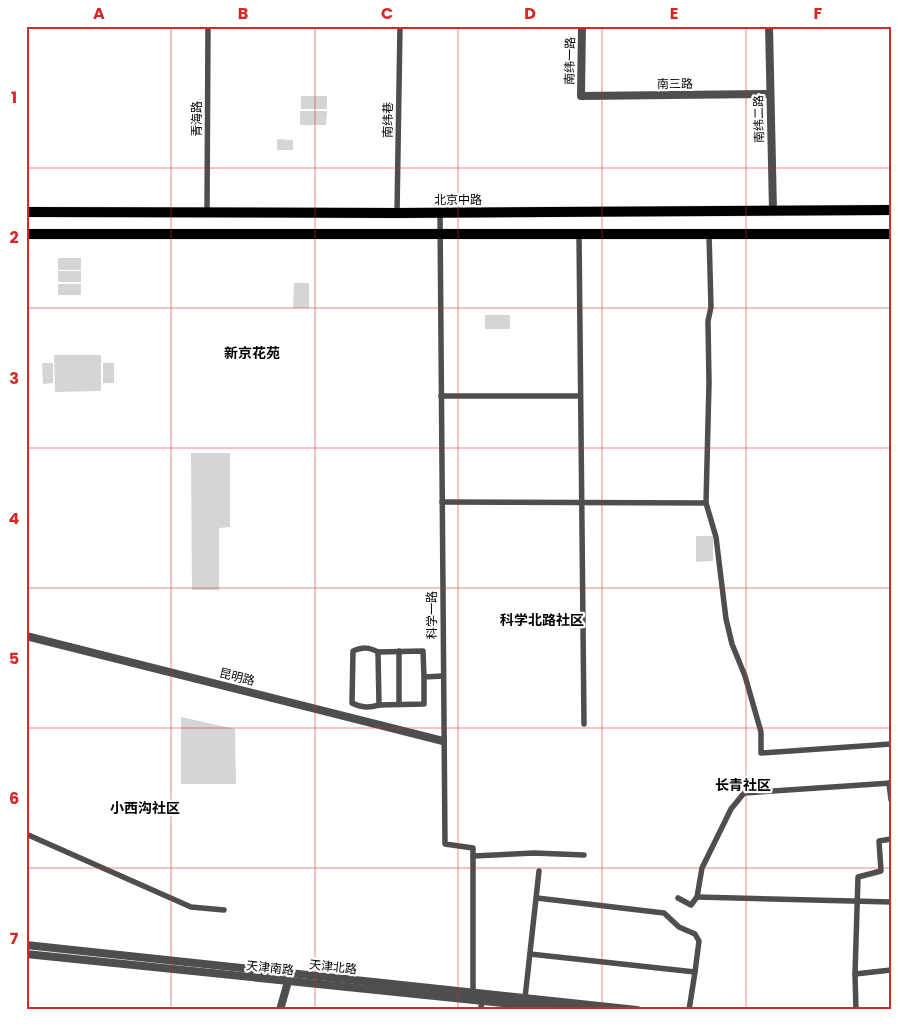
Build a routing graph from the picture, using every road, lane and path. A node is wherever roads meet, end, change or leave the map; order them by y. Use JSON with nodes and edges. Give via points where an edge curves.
{"nodes":[{"id":1,"x":208,"y":26,"type":"edge"},
{"id":2,"x":400,"y":26,"type":"edge"},
{"id":3,"x":582,"y":26,"type":"edge"},
{"id":4,"x":768,"y":26,"type":"edge"},
{"id":5,"x":770,"y":94,"type":"junction"},
{"id":6,"x":581,"y":96,"type":"joint"},
{"id":7,"x":891,"y":210,"type":"edge"},
{"id":8,"x":773,"y":211,"type":"junction"},
{"id":9,"x":26,"y":212,"type":"edge"},
{"id":10,"x":207,"y":212,"type":"junction"},
{"id":11,"x":397,"y":213,"type":"junction"},
{"id":12,"x":440,"y":213,"type":"junction"},
{"id":13,"x":26,"y":234,"type":"edge"},
{"id":14,"x":440,"y":234,"type":"junction"},
{"id":15,"x":579,"y":234,"type":"junction"},
{"id":16,"x":709,"y":234,"type":"junction"},
{"id":17,"x":891,"y":234,"type":"edge"},
{"id":18,"x":441,"y":396,"type":"junction"},
{"id":19,"x":580,"y":396,"type":"junction"},
{"id":20,"x":442,"y":502,"type":"junction"},
{"id":21,"x":582,"y":503,"type":"junction"},
{"id":22,"x":706,"y":503,"type":"junction"},
{"id":23,"x":26,"y":636,"type":"edge"},
{"id":24,"x":399,"y":651,"type":"junction"},
{"id":25,"x":378,"y":652,"type":"junction"},
{"id":26,"x":424,"y":676,"type":"junction"},
{"id":27,"x":443,"y":676,"type":"junction"},
{"id":28,"x":379,"y":704,"type":"junction"},
{"id":29,"x":399,"y":704,"type":"junction"},
{"id":30,"x":584,"y":724,"type":"dead end"},
{"id":31,"x":443,"y":741,"type":"junction"},
{"id":32,"x":891,"y":744,"type":"edge"},
{"id":33,"x":890,"y":783,"type":"edge"},
{"id":34,"x":891,"y":800,"type":"edge"},
{"id":35,"x":26,"y":834,"type":"edge"},
{"id":36,"x":891,"y":839,"type":"edge"},
{"id":37,"x":584,"y":855,"type":"dead end"},
{"id":38,"x":473,"y":856,"type":"junction"},
{"id":39,"x":539,"y":871,"type":"dead end"},
{"id":40,"x":697,"y":897,"type":"junction"},
{"id":41,"x":537,"y":898,"type":"junction"},
{"id":42,"x":678,"y":898,"type":"dead end"},
{"id":43,"x":857,"y":901,"type":"junction"},
{"id":44,"x":891,"y":902,"type":"edge"},
{"id":45,"x":224,"y":910,"type":"dead end"},
{"id":46,"x":26,"y":945,"type":"edge"},
{"id":47,"x":26,"y":954,"type":"edge"},
{"id":48,"x":530,"y":954,"type":"junction"},
{"id":49,"x":891,"y":970,"type":"edge"},
{"id":50,"x":695,"y":972,"type":"junction"},
{"id":51,"x":855,"y":974,"type":"junction"},
{"id":52,"x":289,"y":977,"type":"junction"},
{"id":53,"x":405,"y":989,"type":"junction"},
{"id":54,"x":472,"y":992,"type":"junction"},
{"id":55,"x":525,"y":998,"type":"junction"},
{"id":56,"x":484,"y":1000,"type":"junction"},
{"id":57,"x":542,"y":1003,"type":"junction"},
{"id":58,"x":280,"y":1010,"type":"edge"},
{"id":59,"x":482,"y":1010,"type":"edge"},
{"id":60,"x":572,"y":1010,"type":"edge"},
{"id":61,"x":637,"y":1010,"type":"edge"},
{"id":62,"x":689,"y":1010,"type":"edge"},
{"id":63,"x":856,"y":1010,"type":"edge"}],
"edges":[{"from":1,"to":10,"type":"street","name":"青海路"},
{"from":2,"to":11,"type":"street","name":"南纬巷"},
{"from":3,"to":6,"type":"street","name":"南纬一路"},
{"from":4,"to":5,"type":"street","name":"南纬二路"},
{"from":5,"to":6,"type":"street","name":"南三路"},
{"from":5,"to":8,"type":"street","name":"南纬二路"},
{"from":7,"to":8,"type":"main road","name":"北京中路"},
{"from":8,"to":12,"type":"main road","name":"北京中路"},
{"from":9,"to":10,"type":"main road","name":"北京中路"},
{"from":10,"to":11,"type":"main road","name":"北京中路"},
{"from":11,"to":12,"type":"main road","name":"北京中路"},
{"from":12,"to":14,"type":"street","name":"科学一路"},
{"from":13,"to":14,"type":"main road"},
{"from":14,"to":15,"type":"main road"},
{"from":14,"to":18,"type":"street","name":"科学一路"},
{"from":15,"to":16,"type":"main road"},
{"from":15,"to":19,"type":"street"},
{"from":16,"to":17,"type":"main road"},
{"from":16,"to":22,"type":"street","via":[[711,307],[708,321]]},
{"from":18,"to":19,"type":"street"},
{"from":18,"to":20,"type":"street","name":"科学一路"},
{"from":19,"to":21,"type":"street"},
{"from":20,"to":21,"type":"street"},
{"from":20,"to":27,"type":"street","name":"科学一路"},
{"from":21,"to":22,"type":"street"},
{"from":21,"to":30,"type":"street"},
{"from":22,"to":32,"type":"street","via":[[716,537],[726,619],[761,732],[761,753]]},
{"from":23,"to":31,"type":"street","name":"昆明路"},
{"from":24,"to":25,"type":"street"},
{"from":24,"to":26,"type":"street","via":[[423,651]]},
{"from":24,"to":29,"type":"street"},
{"from":25,"to":28,"type":"street"},
{"from":25,"to":28,"type":"street","via":[[369,648],[353,650],[352,703],[360,707]]},
{"from":26,"to":27,"type":"street"},
{"from":26,"to":29,"type":"street","via":[[424,704]]},
{"from":27,"to":31,"type":"street","name":"科学一路"},
{"from":28,"to":29,"type":"street"},
{"from":31,"to":38,"type":"street","name":"科学一路","via":[[445,844],[473,848]]},
{"from":33,"to":34,"type":"street"},
{"from":33,"to":40,"type":"street","via":[[744,792],[731,809],[702,868]]},
{"from":35,"to":45,"type":"street","via":[[191,907]]},
{"from":36,"to":43,"type":"street","via":[[879,841],[881,870],[858,876]]},
{"from":37,"to":38,"type":"street"},
{"from":38,"to":54,"type":"street"},
{"from":39,"to":41,"type":"street"},
{"from":40,"to":42,"type":"street","via":[[691,905]]},
{"from":40,"to":43,"type":"street"},
{"from":41,"to":48,"type":"street"},
{"from":41,"to":50,"type":"street","via":[[664,913],[679,927],[695,934],[699,941]]},
{"from":43,"to":44,"type":"street"},
{"from":43,"to":51,"type":"street"},
{"from":46,"to":52,"type":"street","name":"天津北路"},
{"from":47,"to":52,"type":"street","name":"天津南路"},
{"from":48,"to":50,"type":"street"},
{"from":48,"to":55,"type":"street"},
{"from":49,"to":51,"type":"street"},
{"from":50,"to":62,"type":"street"},
{"from":51,"to":63,"type":"street"},
{"from":52,"to":53,"type":"street","name":"天津南路"},
{"from":52,"to":58,"type":"street"},
{"from":53,"to":54,"type":"street"},
{"from":53,"to":56,"type":"street","name":"天津南路"},
{"from":54,"to":55,"type":"street"},
{"from":55,"to":57,"type":"street"},
{"from":56,"to":57,"type":"street","name":"天津南路"},
{"from":56,"to":59,"type":"street"},
{"from":57,"to":60,"type":"street","name":"天津南路"},
{"from":57,"to":61,"type":"street"}]}
